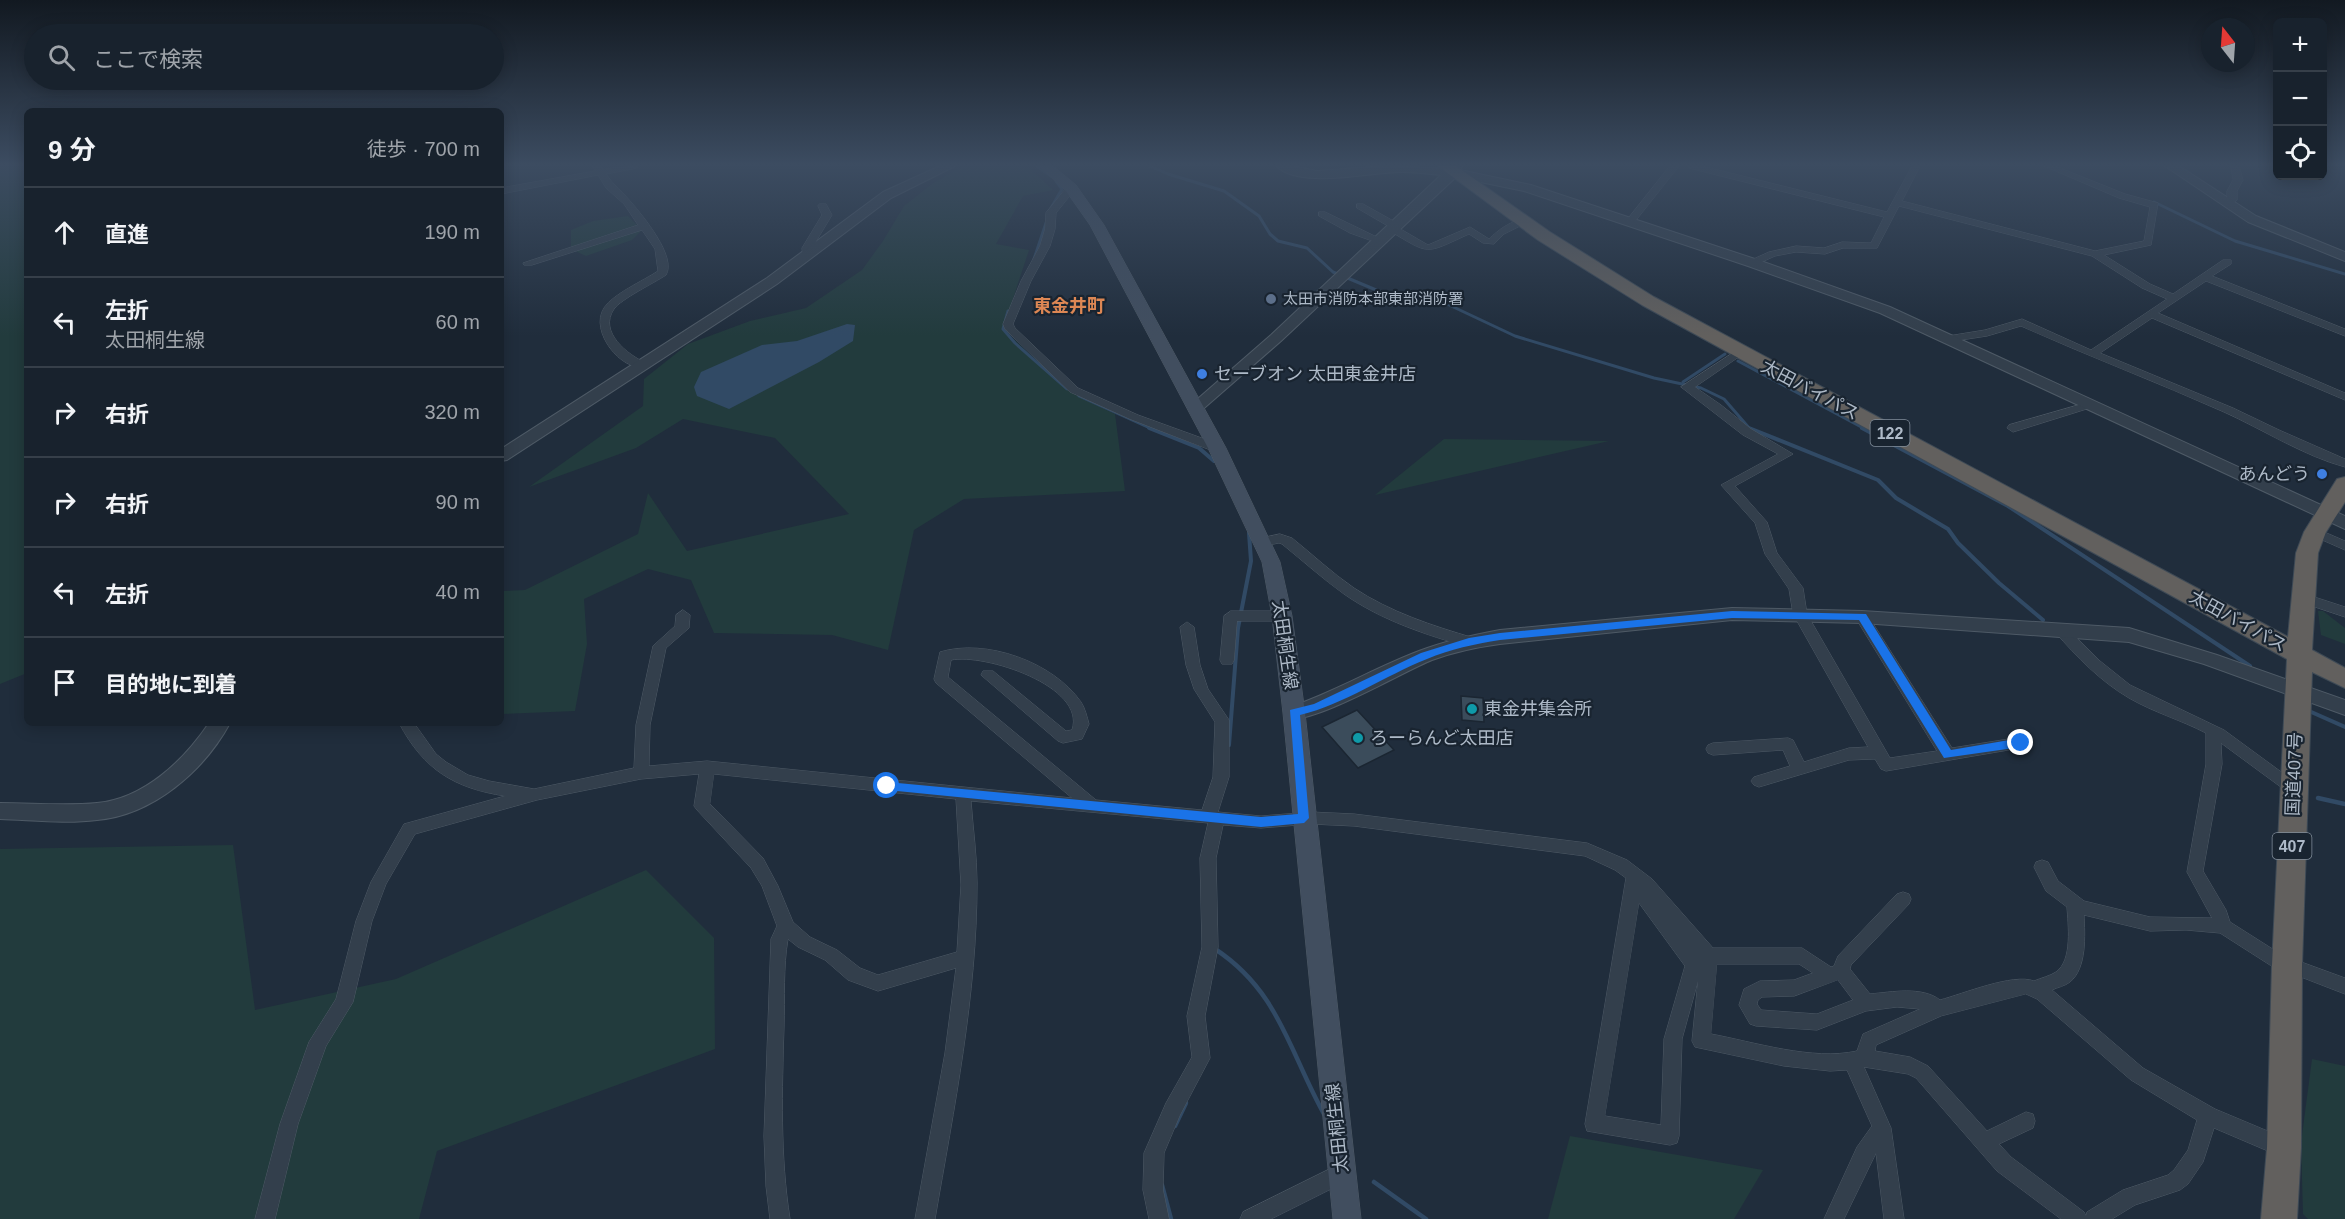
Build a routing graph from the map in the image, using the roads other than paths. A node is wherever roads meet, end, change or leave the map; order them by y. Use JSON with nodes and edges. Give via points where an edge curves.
{"nodes":[{"id":1,"x":642,"y":223,"type":"edge"},
{"id":2,"x":822,"y":223,"type":"edge"},
{"id":3,"x":851,"y":223,"type":"edge"},
{"id":4,"x":1052,"y":223,"type":"edge"},
{"id":5,"x":1096,"y":223,"type":"edge"},
{"id":6,"x":1338,"y":223,"type":"edge"},
{"id":7,"x":1387,"y":223,"type":"edge"},
{"id":8,"x":1396,"y":223,"type":"edge"},
{"id":9,"x":1521,"y":223,"type":"edge"},
{"id":10,"x":1524,"y":223,"type":"edge"},
{"id":11,"x":1535,"y":223,"type":"edge"},
{"id":12,"x":1633,"y":223,"type":"edge"},
{"id":13,"x":1886,"y":223,"type":"edge"},
{"id":14,"x":1977,"y":223,"type":"edge"},
{"id":15,"x":2152,"y":223,"type":"edge"},
{"id":16,"x":2263,"y":223,"type":"edge"},
{"id":17,"x":644,"y":226,"type":"junction"},
{"id":18,"x":1392,"y":226,"type":"junction"},
{"id":19,"x":1378,"y":240,"type":"junction"},
{"id":20,"x":2095,"y":254,"type":"junction"},
{"id":21,"x":806,"y":257,"type":"junction"},
{"id":22,"x":2345,"y":257,"type":"edge"},
{"id":23,"x":528,"y":262,"type":"dead end"},
{"id":24,"x":2227,"y":262,"type":"dead end"},
{"id":25,"x":1753,"y":263,"type":"junction"},
{"id":26,"x":2205,"y":277,"type":"junction"},
{"id":27,"x":2174,"y":298,"type":"junction"},
{"id":28,"x":2151,"y":314,"type":"junction"},
{"id":29,"x":2345,"y":333,"type":"edge"},
{"id":30,"x":1948,"y":339,"type":"junction"},
{"id":31,"x":1739,"y":352,"type":"junction"},
{"id":32,"x":2092,"y":354,"type":"junction"},
{"id":33,"x":642,"y":365,"type":"junction"},
{"id":34,"x":2345,"y":397,"type":"edge"},
{"id":35,"x":2089,"y":405,"type":"junction"},
{"id":36,"x":1198,"y":406,"type":"dead end"},
{"id":37,"x":2013,"y":428,"type":"dead end"},
{"id":38,"x":1217,"y":448,"type":"junction"},
{"id":39,"x":504,"y":454,"type":"edge"},
{"id":40,"x":2345,"y":462,"type":"edge"},
{"id":41,"x":2345,"y":484,"type":"edge"},
{"id":42,"x":2328,"y":523,"type":"edge"},
{"id":43,"x":1263,"y":542,"type":"junction"},
{"id":44,"x":2345,"y":546,"type":"edge"},
{"id":45,"x":2302,"y":598,"type":"junction"},
{"id":46,"x":2345,"y":612,"type":"edge"},
{"id":47,"x":1800,"y":614,"type":"junction"},
{"id":48,"x":683,"y":615,"type":"dead end"},
{"id":49,"x":1282,"y":616,"type":"junction"},
{"id":50,"x":1862,"y":617,"type":"junction"},
{"id":51,"x":1187,"y":627,"type":"dead end"},
{"id":52,"x":2060,"y":629,"type":"junction"},
{"id":53,"x":1469,"y":642,"type":"junction"},
{"id":54,"x":2300,"y":648,"type":"junction"},
{"id":55,"x":1227,"y":660,"type":"dead end"},
{"id":56,"x":2345,"y":665,"type":"edge"},
{"id":57,"x":988,"y":675,"type":"dead end"},
{"id":58,"x":2345,"y":679,"type":"edge"},
{"id":59,"x":2297,"y":691,"type":"junction"},
{"id":60,"x":2345,"y":708,"type":"edge"},
{"id":61,"x":1294,"y":713,"type":"junction"},
{"id":62,"x":218,"y":726,"type":"edge"},
{"id":63,"x":408,"y":726,"type":"edge"},
{"id":64,"x":2213,"y":731,"type":"junction"},
{"id":65,"x":2021,"y":743,"type":"dead end"},
{"id":66,"x":1713,"y":749,"type":"dead end"},
{"id":67,"x":1879,"y":753,"type":"junction"},
{"id":68,"x":1948,"y":755,"type":"junction"},
{"id":69,"x":707,"y":767,"type":"junction"},
{"id":70,"x":1800,"y":770,"type":"junction"},
{"id":71,"x":641,"y":773,"type":"junction"},
{"id":72,"x":1759,"y":781,"type":"dead end"},
{"id":73,"x":2294,"y":789,"type":"junction"},
{"id":74,"x":537,"y":794,"type":"junction"},
{"id":75,"x":963,"y":794,"type":"junction"},
{"id":76,"x":1092,"y":806,"type":"junction"},
{"id":77,"x":0,"y":811,"type":"edge"},
{"id":78,"x":1212,"y":817,"type":"junction"},
{"id":79,"x":1304,"y":818,"type":"junction"},
{"id":80,"x":2042,"y":867,"type":"dead end"},
{"id":81,"x":1634,"y":879,"type":"junction"},
{"id":82,"x":1904,"y":899,"type":"dead end"},
{"id":83,"x":2075,"y":904,"type":"junction"},
{"id":84,"x":2223,"y":926,"type":"junction"},
{"id":85,"x":786,"y":927,"type":"junction"},
{"id":86,"x":1709,"y":956,"type":"junction"},
{"id":87,"x":966,"y":957,"type":"junction"},
{"id":88,"x":2287,"y":965,"type":"junction"},
{"id":89,"x":1836,"y":974,"type":"junction"},
{"id":90,"x":2345,"y":986,"type":"edge"},
{"id":91,"x":2035,"y":990,"type":"junction"},
{"id":92,"x":1866,"y":1003,"type":"junction"},
{"id":93,"x":1938,"y":1009,"type":"junction"},
{"id":94,"x":1858,"y":1060,"type":"junction"},
{"id":95,"x":2208,"y":1116,"type":"junction"},
{"id":96,"x":2026,"y":1121,"type":"dead end"},
{"id":97,"x":1882,"y":1128,"type":"junction"},
{"id":98,"x":1984,"y":1142,"type":"junction"},
{"id":99,"x":2284,"y":1148,"type":"junction"},
{"id":100,"x":1342,"y":1173,"type":"junction"},
{"id":101,"x":265,"y":1219,"type":"edge"},
{"id":102,"x":780,"y":1219,"type":"edge"},
{"id":103,"x":924,"y":1219,"type":"edge"},
{"id":104,"x":1159,"y":1219,"type":"edge"},
{"id":105,"x":1250,"y":1219,"type":"edge"},
{"id":106,"x":1347,"y":1219,"type":"edge"},
{"id":107,"x":1834,"y":1219,"type":"edge"},
{"id":108,"x":1894,"y":1219,"type":"edge"},
{"id":109,"x":2077,"y":1219,"type":"edge"},
{"id":110,"x":2094,"y":1219,"type":"edge"},
{"id":111,"x":2279,"y":1219,"type":"edge"}],
"edges":[{"from":1,"to":17,"type":"street"},
{"from":2,"to":21,"type":"street"},
{"from":3,"to":21,"type":"street"},
{"from":4,"to":38,"type":"street","via":[[1037,265],[1008,324],[1010,329],[1074,390]]},
{"from":5,"to":38,"type":"main road","name":"太田桐生線"},
{"from":6,"to":19,"type":"street"},
{"from":7,"to":18,"type":"street"},
{"from":8,"to":18,"type":"street"},
{"from":9,"to":18,"type":"street","via":[[1500,232],[1491,242],[1470,230],[1431,248]]},
{"from":10,"to":31,"type":"highway","name":"太田バイパス","number":"122","via":[[1616,282]]},
{"from":11,"to":54,"type":"highway","name":"太田バイパス","number":"122","via":[[1657,298]]},
{"from":12,"to":25,"type":"street"},
{"from":13,"to":25,"type":"street","via":[[1874,246],[1842,245],[1825,251],[1796,249]]},
{"from":14,"to":20,"type":"street"},
{"from":15,"to":20,"type":"street","via":[[2148,243]]},
{"from":16,"to":22,"type":"street"},
{"from":17,"to":23,"type":"street"},
{"from":17,"to":33,"type":"street","via":[[660,249],[663,271],[613,304],[605,316],[607,333],[614,345],[625,357]]},
{"from":18,"to":19,"type":"street"},
{"from":19,"to":36,"type":"street"},
{"from":20,"to":27,"type":"street","via":[[2138,282]]},
{"from":21,"to":33,"type":"street"},
{"from":24,"to":26,"type":"street"},
{"from":25,"to":30,"type":"street","via":[[1862,301]]},
{"from":26,"to":27,"type":"street"},
{"from":26,"to":29,"type":"street"},
{"from":27,"to":28,"type":"street"},
{"from":28,"to":32,"type":"street"},
{"from":28,"to":34,"type":"street"},
{"from":30,"to":32,"type":"street","via":[[2022,322]]},
{"from":30,"to":35,"type":"street"},
{"from":31,"to":47,"type":"street","via":[[1687,387],[1747,432],[1787,454],[1727,485],[1761,522],[1770,554],[1796,588]]},
{"from":31,"to":54,"type":"highway","name":"太田バイパス","number":"122"},
{"from":32,"to":40,"type":"street"},
{"from":33,"to":39,"type":"street"},
{"from":35,"to":37,"type":"street"},
{"from":35,"to":42,"type":"street"},
{"from":38,"to":43,"type":"main road","name":"太田桐生線"},
{"from":41,"to":42,"type":"highway","name":"国道407号","number":"407"},
{"from":42,"to":44,"type":"street"},
{"from":42,"to":45,"type":"highway","name":"国道407号","number":"407","via":[[2307,553]]},
{"from":43,"to":49,"type":"main road","name":"太田桐生線"},
{"from":43,"to":53,"type":"street","via":[[1280,538],[1287,541],[1349,591],[1375,606],[1430,631]]},
{"from":45,"to":46,"type":"street"},
{"from":45,"to":54,"type":"highway","name":"国道407号","number":"407"},
{"from":47,"to":50,"type":"street"},
{"from":47,"to":53,"type":"street","via":[[1732,614]]},
{"from":47,"to":67,"type":"street"},
{"from":48,"to":71,"type":"street","via":[[682,628],[660,646],[643,725]]},
{"from":49,"to":55,"type":"street","via":[[1231,616]]},
{"from":49,"to":61,"type":"main road","name":"太田桐生線"},
{"from":50,"to":52,"type":"street"},
{"from":50,"to":68,"type":"street"},
{"from":51,"to":78,"type":"street","via":[[1205,700],[1222,720],[1221,777]]},
{"from":52,"to":59,"type":"street","via":[[2129,635],[2162,643]]},
{"from":52,"to":64,"type":"street","via":[[2090,661],[2119,683]]},
{"from":53,"to":61,"type":"street","via":[[1425,656],[1317,707]]},
{"from":54,"to":56,"type":"highway","name":"太田バイパス","number":"122"},
{"from":54,"to":58,"type":"highway","name":"太田バイパス","number":"122"},
{"from":54,"to":59,"type":"highway","name":"国道407号","number":"407"},
{"from":57,"to":76,"type":"street","via":[[1063,737],[1077,735],[1082,723],[1069,696],[1022,666],[979,653],[954,652],[945,656],[941,679]]},
{"from":59,"to":60,"type":"street"},
{"from":59,"to":73,"type":"highway","name":"国道407号","number":"407"},
{"from":61,"to":79,"type":"main road","name":"太田桐生線"},
{"from":62,"to":77,"type":"street","via":[[170,782],[130,803],[98,812]]},
{"from":63,"to":74,"type":"street","via":[[432,759],[452,773],[506,791]]},
{"from":64,"to":73,"type":"street"},
{"from":64,"to":84,"type":"street","via":[[2214,764],[2195,872]]},
{"from":65,"to":68,"type":"street"},
{"from":66,"to":70,"type":"street","via":[[1788,744]]},
{"from":67,"to":68,"type":"street","via":[[1886,765]]},
{"from":67,"to":70,"type":"street","via":[[1849,754]]},
{"from":69,"to":71,"type":"street"},
{"from":69,"to":75,"type":"street"},
{"from":69,"to":85,"type":"street","via":[[702,806],[758,864]]},
{"from":70,"to":72,"type":"street"},
{"from":71,"to":74,"type":"street"},
{"from":73,"to":88,"type":"highway","name":"国道407号","number":"407"},
{"from":74,"to":101,"type":"street","via":[[410,829],[379,882],[364,921],[344,1002],[318,1042],[289,1124]]},
{"from":75,"to":76,"type":"street"},
{"from":75,"to":87,"type":"street","via":[[969,883]]},
{"from":76,"to":78,"type":"street"},
{"from":78,"to":79,"type":"street","via":[[1261,822]]},
{"from":78,"to":104,"type":"street","via":[[1208,858],[1210,947],[1196,1016],[1201,1058],[1154,1153],[1153,1190]]},
{"from":79,"to":81,"type":"street","via":[[1354,820],[1587,850],[1621,865]]},
{"from":79,"to":100,"type":"main road","name":"太田桐生線"},
{"from":80,"to":83,"type":"street","via":[[2052,886]]},
{"from":81,"to":81,"type":"street","via":[[1594,1124],[1670,1136],[1673,1039],[1694,964]]},
{"from":81,"to":86,"type":"street","via":[[1646,884]]},
{"from":82,"to":89,"type":"street"},
{"from":83,"to":84,"type":"street","via":[[2150,924]]},
{"from":83,"to":91,"type":"street","via":[[2071,969]]},
{"from":84,"to":88,"type":"street"},
{"from":85,"to":87,"type":"street","via":[[854,974],[878,983]]},
{"from":85,"to":102,"type":"street","via":[[778,939],[773,1036],[772,1126]]},
{"from":86,"to":89,"type":"street","via":[[1802,956]]},
{"from":86,"to":94,"type":"street","via":[[1701,1041],[1816,1060]]},
{"from":87,"to":103,"type":"street","via":[[958,1036]]},
{"from":88,"to":90,"type":"street"},
{"from":88,"to":99,"type":"highway","name":"国道407号","number":"407"},
{"from":89,"to":92,"type":"street"},
{"from":89,"to":92,"type":"street","via":[[1794,988],[1760,989],[1750,995],[1748,1005],[1756,1018],[1817,1022]]},
{"from":91,"to":93,"type":"street","via":[[2026,986],[2008,989]]},
{"from":91,"to":95,"type":"street","via":[[2137,1074]]},
{"from":92,"to":93,"type":"street","via":[[1897,999],[1928,1002]]},
{"from":93,"to":94,"type":"street","via":[[1869,1040]]},
{"from":94,"to":97,"type":"street"},
{"from":94,"to":98,"type":"street","via":[[1910,1066],[1922,1072]]},
{"from":95,"to":99,"type":"street"},
{"from":95,"to":110,"type":"street","via":[[2196,1155],[2181,1177],[2130,1197]]},
{"from":96,"to":98,"type":"street"},
{"from":97,"to":107,"type":"street","via":[[1864,1154]]},
{"from":97,"to":108,"type":"street"},
{"from":98,"to":109,"type":"street","via":[[2024,1181]]},
{"from":99,"to":111,"type":"highway","name":"国道407号","number":"407"},
{"from":100,"to":105,"type":"street"},
{"from":100,"to":106,"type":"main road","name":"太田桐生線"}]}
